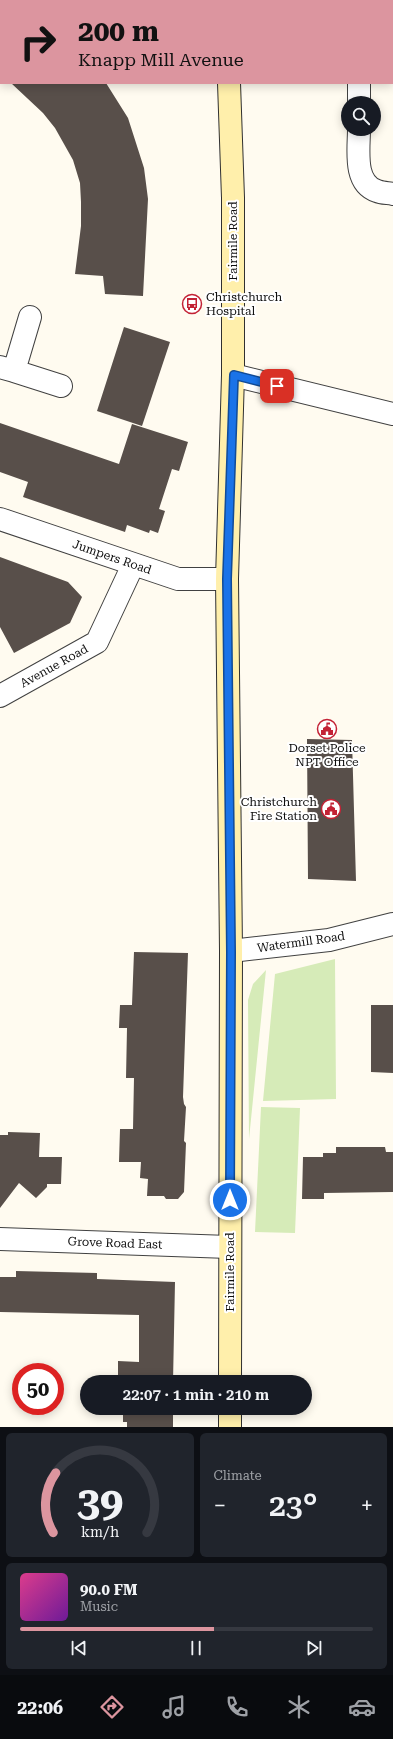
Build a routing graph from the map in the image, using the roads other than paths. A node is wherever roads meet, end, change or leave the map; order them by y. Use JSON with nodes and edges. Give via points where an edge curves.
{"nodes":[{"id":1,"x":229,"y":84,"type":"edge"},
{"id":2,"x":359,"y":84,"type":"edge"},
{"id":3,"x":359,"y":96,"type":"edge"},
{"id":4,"x":359,"y":136,"type":"edge"},
{"id":5,"x":393,"y":194,"type":"edge"},
{"id":6,"x":30,"y":317,"type":"dead end"},
{"id":7,"x":7,"y":369,"type":"edge"},
{"id":8,"x":234,"y":375,"type":"junction"},
{"id":9,"x":61,"y":386,"type":"dead end"},
{"id":10,"x":393,"y":414,"type":"edge"},
{"id":11,"x":0,"y":519,"type":"edge"},
{"id":12,"x":133,"y":565,"type":"junction"},
{"id":13,"x":227,"y":579,"type":"junction"},
{"id":14,"x":0,"y":696,"type":"edge"},
{"id":15,"x":393,"y":924,"type":"edge"},
{"id":16,"x":231,"y":952,"type":"junction"},
{"id":17,"x":0,"y":1239,"type":"edge"},
{"id":18,"x":229,"y":1247,"type":"junction"},
{"id":19,"x":230,"y":1375,"type":"edge"},
{"id":20,"x":230,"y":1415,"type":"edge"},
{"id":21,"x":230,"y":1427,"type":"edge"}],
"edges":[{"from":1,"to":8,"type":"main road","name":"Fairmile Road","via":[[233,198]]},
{"from":2,"to":3,"type":"street"},
{"from":4,"to":5,"type":"street","via":[[359,171],[366,184],[376,191]]},
{"from":6,"to":7,"type":"street"},
{"from":7,"to":9,"type":"street"},
{"from":8,"to":10,"type":"street"},
{"from":8,"to":13,"type":"main road","name":"Fairmile Road"},
{"from":11,"to":12,"type":"street","name":"Jumpers Road"},
{"from":12,"to":13,"type":"street","name":"Jumpers Road","via":[[178,579]]},
{"from":12,"to":14,"type":"street","name":"Avenue Road","via":[[97,642]]},
{"from":13,"to":16,"type":"main road","name":"Fairmile Road"},
{"from":15,"to":16,"type":"street","name":"Watermill Road","via":[[329,940]]},
{"from":16,"to":18,"type":"main road","name":"Fairmile Road"},
{"from":17,"to":18,"type":"street","name":"Grove Road East"},
{"from":18,"to":19,"type":"main road","name":"Fairmile Road"},
{"from":20,"to":21,"type":"main road"}]}
